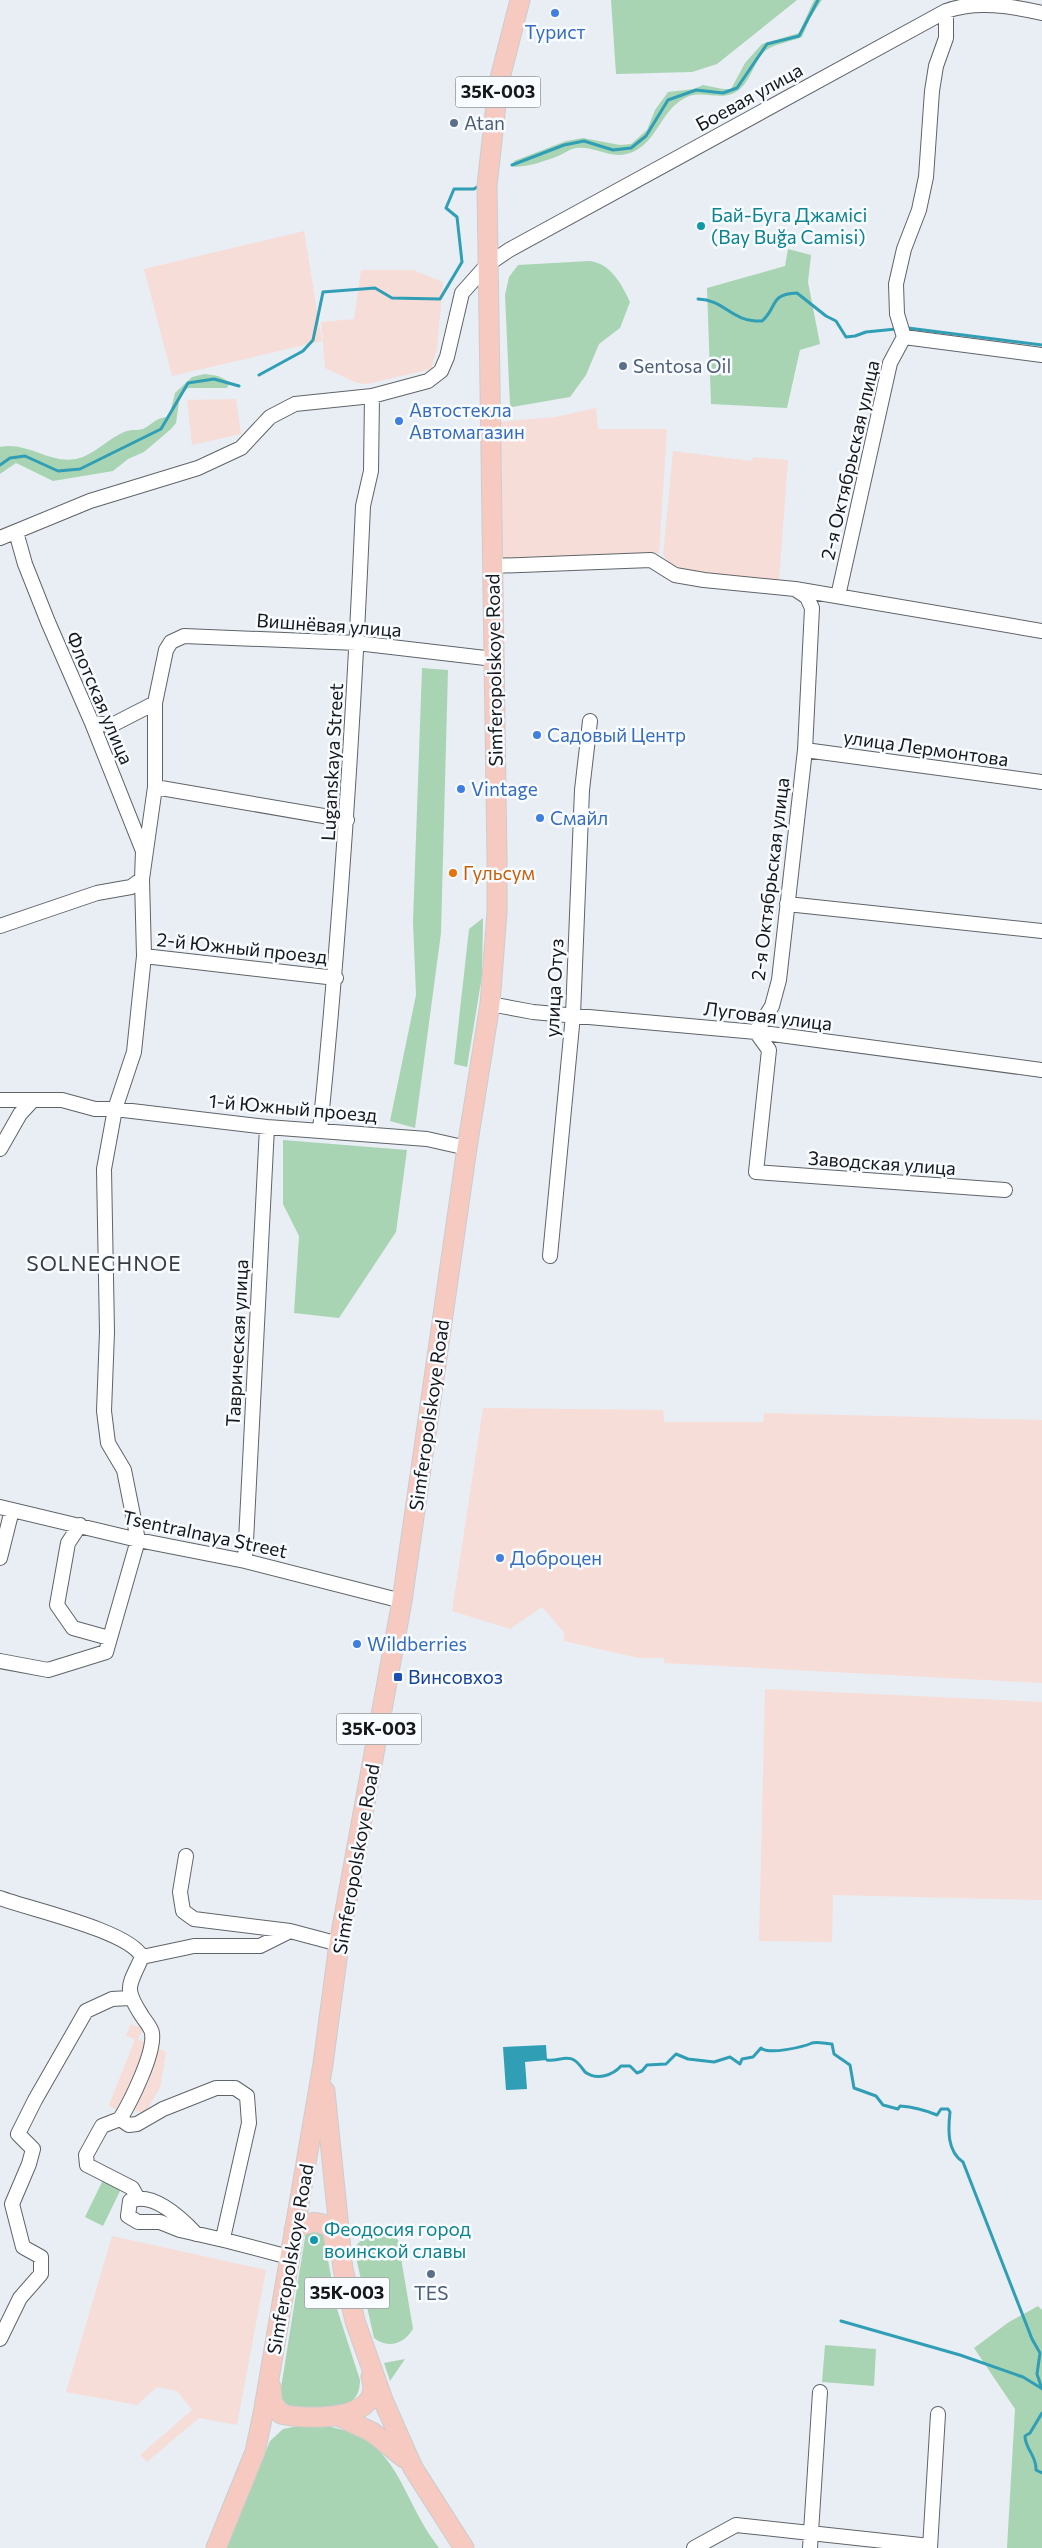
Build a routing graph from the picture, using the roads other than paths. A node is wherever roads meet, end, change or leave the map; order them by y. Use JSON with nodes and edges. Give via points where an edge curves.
{"nodes":[{"id":1,"x":520,"y":0,"type":"edge"},
{"id":2,"x":955,"y":6,"type":"edge"},
{"id":3,"x":1042,"y":13,"type":"edge"},
{"id":4,"x":487,"y":265,"type":"junction"},
{"id":5,"x":904,"y":337,"type":"junction"},
{"id":6,"x":1042,"y":355,"type":"edge"},
{"id":7,"x":372,"y":396,"type":"junction"},
{"id":8,"x":16,"y":532,"type":"junction"},
{"id":9,"x":0,"y":538,"type":"edge"},
{"id":10,"x":493,"y":566,"type":"junction"},
{"id":11,"x":795,"y":589,"type":"junction"},
{"id":12,"x":838,"y":596,"type":"junction"},
{"id":13,"x":1042,"y":631,"type":"edge"},
{"id":14,"x":357,"y":643,"type":"junction"},
{"id":15,"x":494,"y":659,"type":"junction"},
{"id":16,"x":155,"y":703,"type":"junction"},
{"id":17,"x":590,"y":721,"type":"dead end"},
{"id":18,"x":92,"y":723,"type":"junction"},
{"id":19,"x":805,"y":750,"type":"junction"},
{"id":20,"x":1042,"y":782,"type":"edge"},
{"id":21,"x":155,"y":787,"type":"junction"},
{"id":22,"x":347,"y":820,"type":"junction"},
{"id":23,"x":142,"y":879,"type":"junction"},
{"id":24,"x":787,"y":904,"type":"junction"},
{"id":25,"x":0,"y":925,"type":"edge"},
{"id":26,"x":1042,"y":931,"type":"edge"},
{"id":27,"x":144,"y":956,"type":"junction"},
{"id":28,"x":336,"y":978,"type":"junction"},
{"id":29,"x":490,"y":1004,"type":"junction"},
{"id":30,"x":573,"y":1016,"type":"junction"},
{"id":31,"x":756,"y":1032,"type":"junction"},
{"id":32,"x":1042,"y":1070,"type":"edge"},
{"id":33,"x":0,"y":1100,"type":"edge"},
{"id":34,"x":32,"y":1101,"type":"junction"},
{"id":35,"x":115,"y":1109,"type":"junction"},
{"id":36,"x":267,"y":1127,"type":"junction"},
{"id":37,"x":320,"y":1130,"type":"junction"},
{"id":38,"x":467,"y":1148,"type":"junction"},
{"id":39,"x":0,"y":1149,"type":"edge"},
{"id":40,"x":1005,"y":1190,"type":"dead end"},
{"id":41,"x":550,"y":1256,"type":"dead end"},
{"id":42,"x":6,"y":1508,"type":"edge"},
{"id":43,"x":80,"y":1526,"type":"junction"},
{"id":44,"x":138,"y":1540,"type":"junction"},
{"id":45,"x":0,"y":1558,"type":"edge"},
{"id":46,"x":245,"y":1561,"type":"junction"},
{"id":47,"x":402,"y":1601,"type":"junction"},
{"id":48,"x":109,"y":1638,"type":"junction"},
{"id":49,"x":0,"y":1661,"type":"edge"},
{"id":50,"x":186,"y":1856,"type":"dead end"},
{"id":51,"x":0,"y":1898,"type":"edge"},
{"id":52,"x":290,"y":1931,"type":"junction"},
{"id":53,"x":339,"y":1944,"type":"junction"},
{"id":54,"x":142,"y":1957,"type":"junction"},
{"id":55,"x":130,"y":1998,"type":"junction"},
{"id":56,"x":323,"y":2064,"type":"junction"},
{"id":57,"x":120,"y":2119,"type":"junction"},
{"id":58,"x":137,"y":2197,"type":"junction"},
{"id":59,"x":294,"y":2230,"type":"junction"},
{"id":60,"x":196,"y":2234,"type":"junction"},
{"id":61,"x":228,"y":2241,"type":"junction"},
{"id":62,"x":340,"y":2247,"type":"junction"},
{"id":63,"x":289,"y":2257,"type":"junction"},
{"id":64,"x":0,"y":2339,"type":"edge"},
{"id":65,"x":364,"y":2347,"type":"junction"},
{"id":66,"x":270,"y":2374,"type":"junction"},
{"id":67,"x":820,"y":2392,"type":"dead end"},
{"id":68,"x":938,"y":2414,"type":"dead end"},
{"id":69,"x":290,"y":2416,"type":"junction"},
{"id":70,"x":338,"y":2416,"type":"junction"},
{"id":71,"x":255,"y":2452,"type":"junction"},
{"id":72,"x":413,"y":2468,"type":"junction"},
{"id":73,"x":812,"y":2532,"type":"junction"},
{"id":74,"x":930,"y":2547,"type":"edge"},
{"id":75,"x":216,"y":2548,"type":"edge"},
{"id":76,"x":464,"y":2548,"type":"edge"},
{"id":77,"x":694,"y":2548,"type":"edge"},
{"id":78,"x":810,"y":2548,"type":"edge"}],
"edges":[{"from":1,"to":4,"type":"main road","number":"35К-003","via":[[500,80],[492,136],[487,186]]},
{"from":2,"to":3,"type":"street","name":"Боевая улица","via":[[1015,6]]},
{"from":2,"to":4,"type":"street","name":"Боевая улица","via":[[508,250]]},
{"from":2,"to":5,"type":"street","via":[[936,66],[926,177],[919,210],[904,249],[896,284],[897,314]]},
{"from":4,"to":7,"type":"street","name":"Боевая улица","via":[[462,293],[441,371],[428,381]]},
{"from":4,"to":10,"type":"main road","name":"Simferopolskoye Road","number":"35К-003"},
{"from":5,"to":6,"type":"street"},
{"from":5,"to":12,"type":"street","name":"2-я Октябрьская улица","via":[[890,363]]},
{"from":7,"to":8,"type":"street","name":"Боевая улица","via":[[295,404],[270,417],[241,448],[198,468],[90,501]]},
{"from":7,"to":14,"type":"street","name":"Luganskaya Street","via":[[371,471],[364,506]]},
{"from":8,"to":9,"type":"street","name":"Боевая улица"},
{"from":8,"to":18,"type":"street","name":"Флотская улица","via":[[48,622]]},
{"from":10,"to":11,"type":"street","via":[[651,560],[675,575]]},
{"from":10,"to":15,"type":"main road","name":"Simferopolskoye Road","number":"35К-003"},
{"from":11,"to":12,"type":"street"},
{"from":11,"to":19,"type":"street","name":"2-я Октябрьская улица","via":[[807,597],[812,608]]},
{"from":12,"to":13,"type":"street"},
{"from":14,"to":15,"type":"street","name":"Вишнёвая улица"},
{"from":14,"to":16,"type":"street","name":"Вишнёвая улица","via":[[184,636],[171,642],[166,650]]},
{"from":14,"to":22,"type":"street","name":"Luganskaya Street"},
{"from":15,"to":29,"type":"main road","name":"Simferopolskoye Road","number":"35К-003","via":[[497,912]]},
{"from":16,"to":18,"type":"street","via":[[112,724]]},
{"from":16,"to":21,"type":"street"},
{"from":17,"to":30,"type":"street","name":"улица Отуз","via":[[582,790]]},
{"from":18,"to":23,"type":"street","name":"Флотская улица","via":[[142,851]]},
{"from":19,"to":20,"type":"street","name":"улица Лермонтова"},
{"from":19,"to":24,"type":"street","name":"2-я Октябрьская улица"},
{"from":21,"to":22,"type":"street"},
{"from":21,"to":23,"type":"street"},
{"from":22,"to":28,"type":"street","name":"Luganskaya Street"},
{"from":23,"to":25,"type":"street","via":[[131,887],[97,893]]},
{"from":23,"to":27,"type":"street"},
{"from":24,"to":26,"type":"street"},
{"from":24,"to":31,"type":"street","name":"2-я Октябрьская улица","via":[[779,980],[772,1006]]},
{"from":27,"to":28,"type":"street","name":"2-й Южный проезд"},
{"from":27,"to":35,"type":"street","via":[[134,1052]]},
{"from":28,"to":37,"type":"street","name":"Luganskaya Street"},
{"from":29,"to":30,"type":"street","name":"Луговая улица"},
{"from":29,"to":38,"type":"main road","name":"Simferopolskoye Road","number":"35К-003"},
{"from":30,"to":31,"type":"street","name":"Луговая улица"},
{"from":30,"to":41,"type":"street","name":"улица Отуз"},
{"from":31,"to":32,"type":"street","name":"Луговая улица"},
{"from":31,"to":40,"type":"street","name":"Заводская улица","via":[[769,1050],[756,1172]]},
{"from":33,"to":34,"type":"street","name":"1-й Южный проезд"},
{"from":34,"to":35,"type":"street","name":"1-й Южный проезд","via":[[62,1100],[95,1109]]},
{"from":34,"to":39,"type":"street","via":[[20,1114]]},
{"from":35,"to":36,"type":"street","name":"1-й Южный проезд"},
{"from":35,"to":44,"type":"street","via":[[104,1169],[108,1332],[104,1411],[108,1443],[124,1470]]},
{"from":36,"to":37,"type":"street","name":"1-й Южный проезд"},
{"from":36,"to":46,"type":"street","name":"Таврическая улица"},
{"from":37,"to":38,"type":"street","name":"1-й Южный проезд","via":[[427,1139]]},
{"from":38,"to":47,"type":"main road","name":"Simferopolskoye Road","number":"35К-003"},
{"from":42,"to":43,"type":"street","name":"Tsentralnaya Street"},
{"from":42,"to":45,"type":"street"},
{"from":43,"to":44,"type":"street","name":"Tsentralnaya Street"},
{"from":43,"to":48,"type":"street","via":[[68,1543],[57,1605],[73,1628]]},
{"from":44,"to":46,"type":"street","name":"Tsentralnaya Street"},
{"from":44,"to":48,"type":"street"},
{"from":46,"to":47,"type":"street","name":"Tsentralnaya Street"},
{"from":47,"to":53,"type":"main road","name":"Simferopolskoye Road","number":"35К-003"},
{"from":48,"to":49,"type":"street","via":[[106,1652],[48,1670]]},
{"from":50,"to":52,"type":"street","via":[[180,1892],[184,1911],[194,1919]]},
{"from":51,"to":54,"type":"street","via":[[116,1937],[138,1949]]},
{"from":52,"to":53,"type":"street"},
{"from":52,"to":54,"type":"street","via":[[260,1946],[194,1946]]},
{"from":53,"to":56,"type":"main road","name":"Simferopolskoye Road","number":"35К-003"},
{"from":54,"to":55,"type":"street","via":[[128,1987]]},
{"from":55,"to":57,"type":"street","via":[[152,2030],[152,2041],[135,2094]]},
{"from":55,"to":64,"type":"street","via":[[112,1999],[86,2011],[18,2134],[33,2149],[12,2204],[23,2247],[41,2257],[41,2274],[20,2298]]},
{"from":56,"to":59,"type":"main road","name":"Simferopolskoye Road"},
{"from":56,"to":62,"type":"main road","number":"35К-003"},
{"from":57,"to":58,"type":"street","via":[[102,2126],[86,2155],[87,2164],[132,2188]]},
{"from":57,"to":61,"type":"street","via":[[129,2125],[137,2124],[216,2088],[234,2088],[247,2096],[249,2124],[224,2238]]},
{"from":58,"to":60,"type":"street","via":[[157,2202]]},
{"from":58,"to":60,"type":"street","via":[[130,2200],[128,2216],[138,2222],[160,2222]]},
{"from":59,"to":62,"type":"main road","via":[[313,2221],[323,2223],[332,2228],[336,2245]]},
{"from":59,"to":63,"type":"main road","name":"Simferopolskoye Road"},
{"from":60,"to":61,"type":"street"},
{"from":61,"to":63,"type":"street"},
{"from":62,"to":65,"type":"main road","number":"35К-003","via":[[347,2290]]},
{"from":63,"to":66,"type":"main road","name":"Simferopolskoye Road"},
{"from":65,"to":70,"type":"main road","via":[[374,2386],[370,2399],[362,2407]]},
{"from":65,"to":72,"type":"main road","number":"35К-003","via":[[386,2410]]},
{"from":66,"to":69,"type":"main road","via":[[274,2408]]},
{"from":66,"to":71,"type":"main road","name":"Simferopolskoye Road"},
{"from":67,"to":73,"type":"street"},
{"from":68,"to":74,"type":"street"},
{"from":69,"to":70,"type":"main road"},
{"from":69,"to":71,"type":"main road","via":[[274,2423],[265,2432]]},
{"from":70,"to":72,"type":"main road","via":[[382,2438]]},
{"from":71,"to":75,"type":"main road","name":"Simferopolskoye Road"},
{"from":72,"to":76,"type":"main road","number":"35К-003"},
{"from":73,"to":74,"type":"street"},
{"from":73,"to":77,"type":"street","via":[[736,2525]]},
{"from":73,"to":78,"type":"street"}]}
